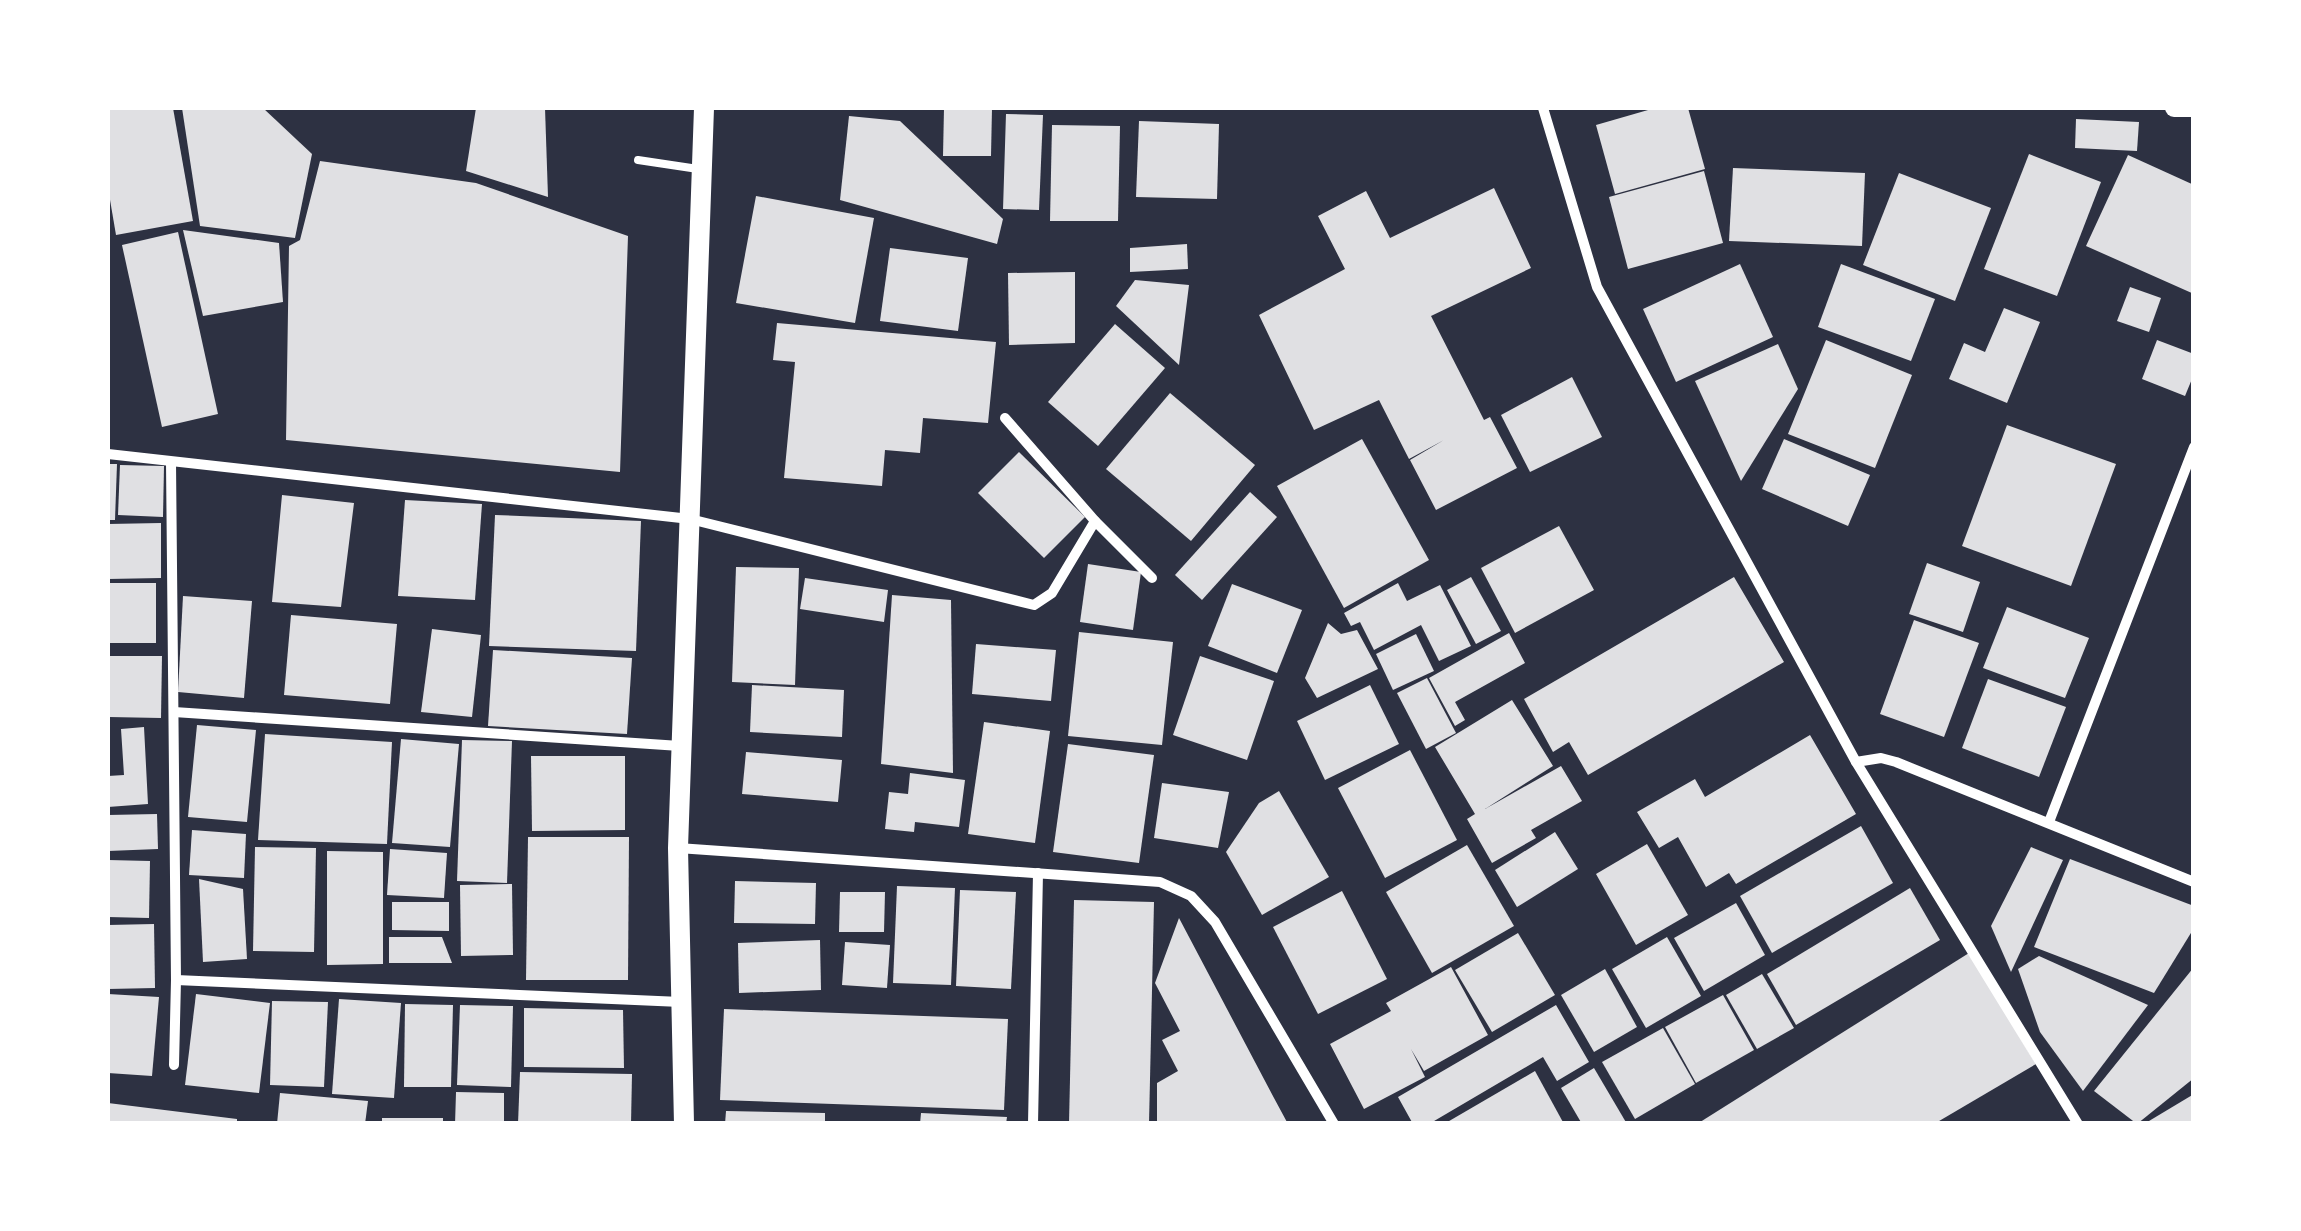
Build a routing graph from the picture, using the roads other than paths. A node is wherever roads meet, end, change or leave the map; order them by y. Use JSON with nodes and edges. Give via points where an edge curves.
{"nodes":[{"id":1,"x":704,"y":108,"type":"edge"},
{"id":2,"x":1542,"y":108,"type":"edge"},
{"id":3,"x":2174,"y":108,"type":"edge"},
{"id":4,"x":2194,"y":108,"type":"edge"},
{"id":5,"x":638,"y":160,"type":"dead end"},
{"id":6,"x":700,"y":170,"type":"junction"},
{"id":7,"x":1005,"y":418,"type":"dead end"},
{"id":8,"x":2194,"y":447,"type":"edge"},
{"id":9,"x":108,"y":454,"type":"edge"},
{"id":10,"x":171,"y":462,"type":"junction"},
{"id":11,"x":690,"y":519,"type":"junction"},
{"id":12,"x":1095,"y":521,"type":"junction"},
{"id":13,"x":1152,"y":578,"type":"dead end"},
{"id":14,"x":174,"y":712,"type":"junction"},
{"id":15,"x":680,"y":746,"type":"junction"},
{"id":16,"x":1856,"y":762,"type":"junction"},
{"id":17,"x":2049,"y":822,"type":"junction"},
{"id":18,"x":678,"y":848,"type":"junction"},
{"id":19,"x":1038,"y":873,"type":"junction"},
{"id":20,"x":2194,"y":882,"type":"edge"},
{"id":21,"x":176,"y":980,"type":"junction"},
{"id":22,"x":681,"y":1002,"type":"junction"},
{"id":23,"x":174,"y":1065,"type":"dead end"},
{"id":24,"x":684,"y":1124,"type":"edge"},
{"id":25,"x":1033,"y":1124,"type":"edge"},
{"id":26,"x":1334,"y":1124,"type":"edge"},
{"id":27,"x":2078,"y":1124,"type":"edge"}],
"edges":[{"from":1,"to":6,"type":"main road"},
{"from":2,"to":16,"type":"street","via":[[1597,287]]},
{"from":3,"to":4,"type":"street"},
{"from":5,"to":6,"type":"lane"},
{"from":6,"to":11,"type":"main road"},
{"from":7,"to":12,"type":"street"},
{"from":8,"to":17,"type":"street"},
{"from":9,"to":10,"type":"street"},
{"from":10,"to":11,"type":"street"},
{"from":10,"to":14,"type":"street"},
{"from":11,"to":12,"type":"street","via":[[1034,605],[1052,593]]},
{"from":11,"to":15,"type":"main road"},
{"from":12,"to":13,"type":"street"},
{"from":14,"to":15,"type":"street"},
{"from":14,"to":21,"type":"street"},
{"from":15,"to":18,"type":"main road"},
{"from":16,"to":17,"type":"street","via":[[1896,762]]},
{"from":16,"to":27,"type":"street"},
{"from":17,"to":20,"type":"street"},
{"from":18,"to":19,"type":"street"},
{"from":18,"to":22,"type":"main road"},
{"from":19,"to":25,"type":"street"},
{"from":19,"to":26,"type":"street","via":[[1160,882],[1191,896],[1215,922]]},
{"from":21,"to":22,"type":"street"},
{"from":21,"to":23,"type":"street"},
{"from":22,"to":24,"type":"main road"}]}
